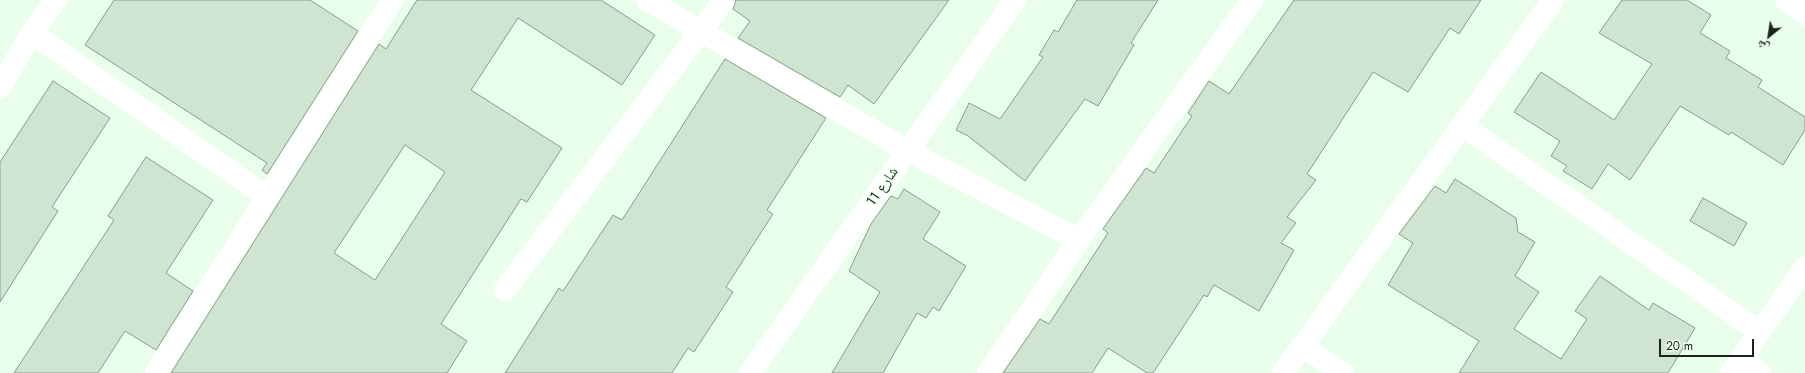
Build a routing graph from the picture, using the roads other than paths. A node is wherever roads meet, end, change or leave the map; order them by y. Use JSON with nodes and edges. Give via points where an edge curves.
{"nodes":[{"id":1,"x":56,"y":0,"type":"edge"},
{"id":2,"x":392,"y":0,"type":"edge"},
{"id":3,"x":647,"y":0,"type":"edge"},
{"id":4,"x":724,"y":0,"type":"edge"},
{"id":5,"x":1015,"y":0,"type":"edge"},
{"id":6,"x":1252,"y":0,"type":"edge"},
{"id":7,"x":1553,"y":0,"type":"edge"},
{"id":8,"x":1786,"y":0,"type":"edge"},
{"id":9,"x":1805,"y":14,"type":"edge"},
{"id":10,"x":701,"y":32,"type":"junction"},
{"id":11,"x":32,"y":33,"type":"junction"},
{"id":12,"x":0,"y":87,"type":"edge"},
{"id":13,"x":1463,"y":126,"type":"junction"},
{"id":14,"x":908,"y":151,"type":"junction"},
{"id":15,"x":267,"y":197,"type":"junction"},
{"id":16,"x":1079,"y":240,"type":"junction"},
{"id":17,"x":1805,"y":267,"type":"edge"},
{"id":18,"x":505,"y":290,"type":"dead end"},
{"id":19,"x":1760,"y":332,"type":"junction"},
{"id":20,"x":1303,"y":346,"type":"junction"},
{"id":21,"x":1736,"y":366,"type":"edge"},
{"id":22,"x":156,"y":373,"type":"edge"},
{"id":23,"x":750,"y":373,"type":"edge"},
{"id":24,"x":988,"y":373,"type":"edge"},
{"id":25,"x":1283,"y":373,"type":"edge"},
{"id":26,"x":1342,"y":373,"type":"edge"},
{"id":27,"x":1760,"y":373,"type":"edge"}],
"edges":[{"from":1,"to":11,"type":"street"},
{"from":2,"to":15,"type":"street"},
{"from":3,"to":10,"type":"street"},
{"from":4,"to":10,"type":"street"},
{"from":5,"to":14,"type":"street","name":"شارع 11"},
{"from":6,"to":16,"type":"street"},
{"from":7,"to":13,"type":"street"},
{"from":8,"to":9,"type":"street"},
{"from":10,"to":14,"type":"street"},
{"from":10,"to":18,"type":"street"},
{"from":11,"to":12,"type":"street"},
{"from":11,"to":15,"type":"street"},
{"from":13,"to":19,"type":"street"},
{"from":13,"to":20,"type":"street"},
{"from":14,"to":16,"type":"street"},
{"from":14,"to":23,"type":"street","name":"شارع 11"},
{"from":15,"to":22,"type":"street"},
{"from":16,"to":24,"type":"street"},
{"from":17,"to":19,"type":"street"},
{"from":19,"to":21,"type":"street"},
{"from":20,"to":25,"type":"street"},
{"from":20,"to":26,"type":"street"},
{"from":21,"to":27,"type":"street"}]}
